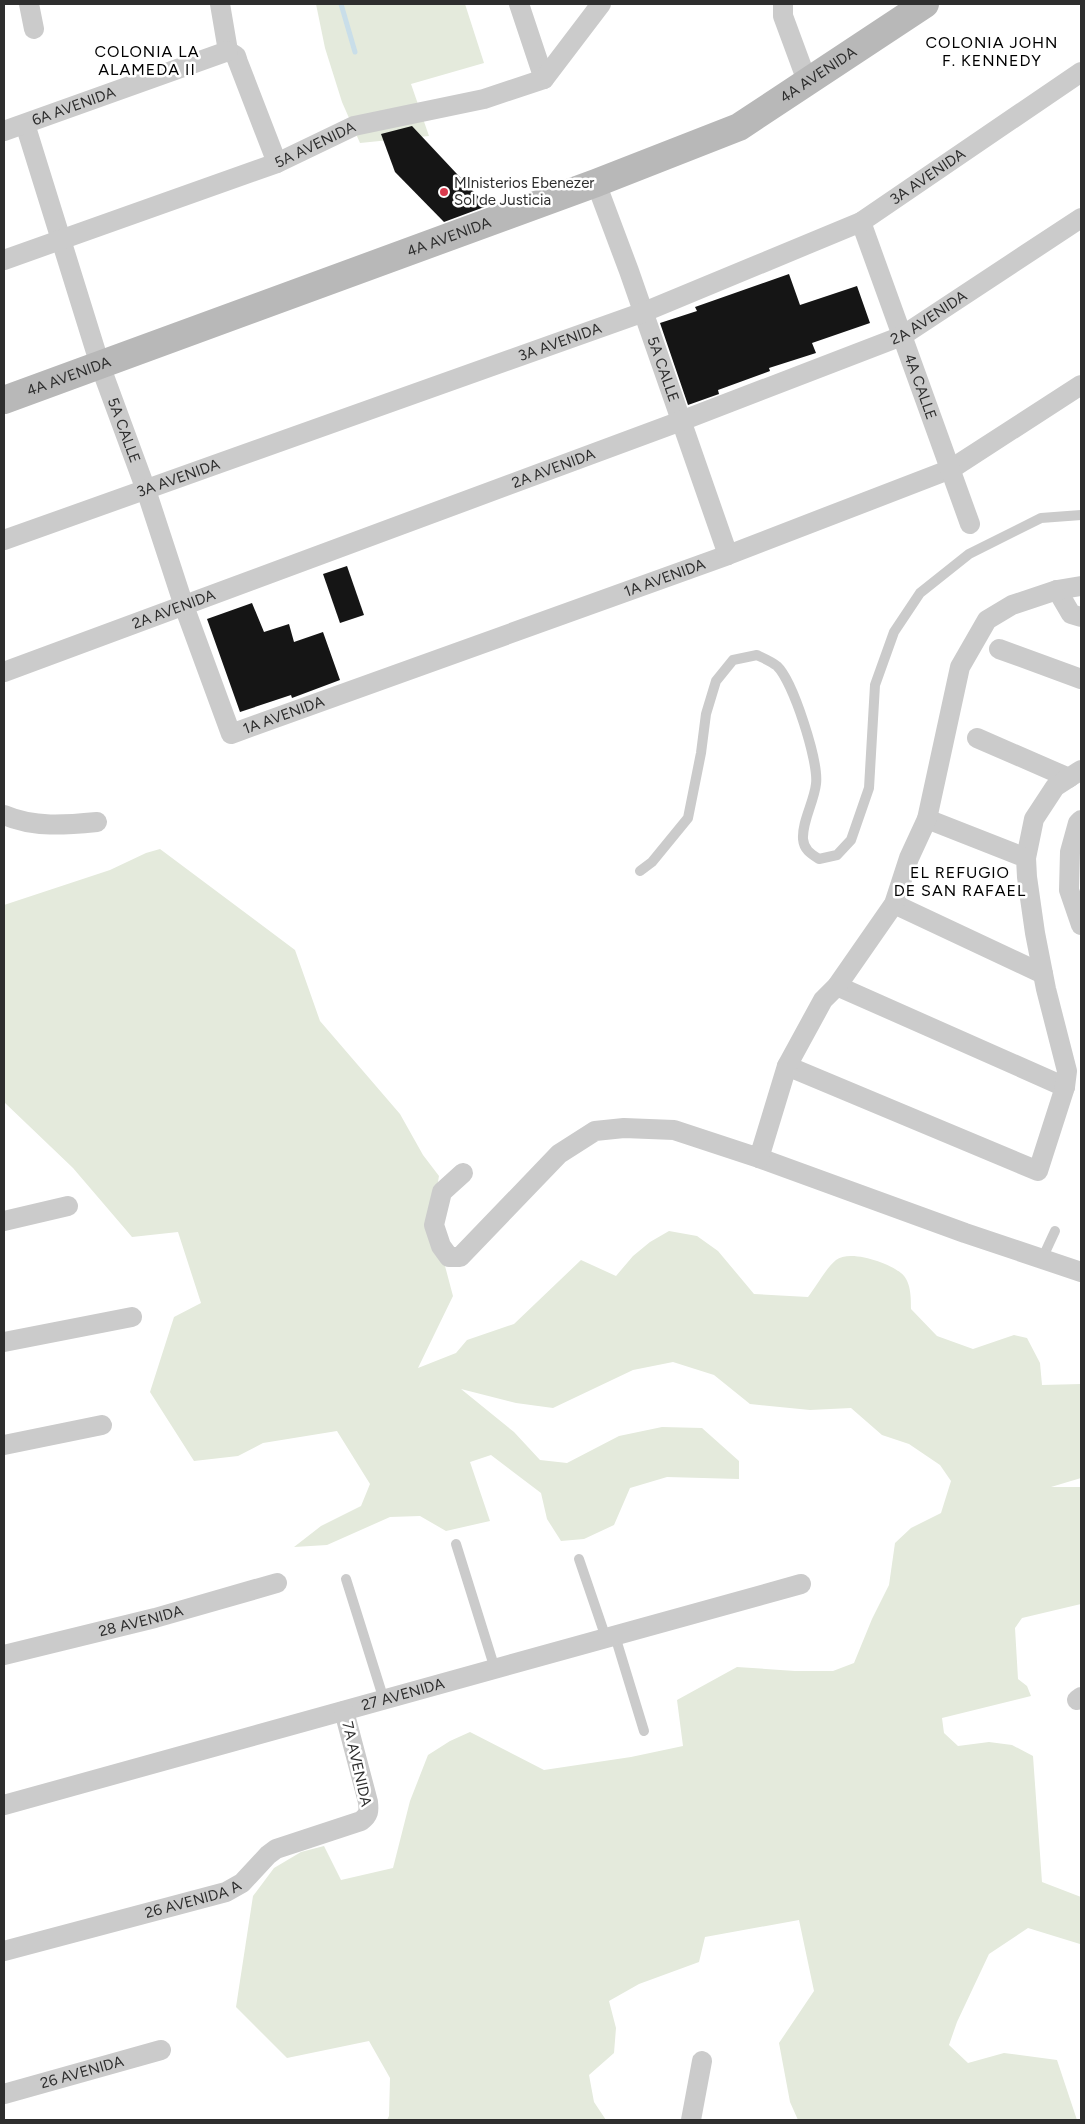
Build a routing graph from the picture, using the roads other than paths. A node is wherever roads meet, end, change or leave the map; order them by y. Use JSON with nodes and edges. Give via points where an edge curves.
{"nodes":[{"id":1,"x":29,"y":4,"type":"edge"},
{"id":2,"x":220,"y":4,"type":"edge"},
{"id":3,"x":519,"y":4,"type":"edge"},
{"id":4,"x":601,"y":4,"type":"edge"},
{"id":5,"x":783,"y":4,"type":"edge"},
{"id":6,"x":925,"y":4,"type":"edge"},
{"id":7,"x":34,"y":29,"type":"dead end"},
{"id":8,"x":228,"y":51,"type":"junction"},
{"id":9,"x":1081,"y":72,"type":"edge"},
{"id":10,"x":544,"y":79,"type":"junction"},
{"id":11,"x":807,"y":81,"type":"junction"},
{"id":12,"x":26,"y":124,"type":"junction"},
{"id":13,"x":4,"y":131,"type":"edge"},
{"id":14,"x":277,"y":162,"type":"junction"},
{"id":15,"x":596,"y":183,"type":"junction"},
{"id":16,"x":1081,"y":218,"type":"edge"},
{"id":17,"x":861,"y":222,"type":"junction"},
{"id":18,"x":62,"y":239,"type":"junction"},
{"id":19,"x":4,"y":260,"type":"edge"},
{"id":20,"x":644,"y":312,"type":"junction"},
{"id":21,"x":902,"y":336,"type":"junction"},
{"id":22,"x":100,"y":365,"type":"junction"},
{"id":23,"x":1081,"y":385,"type":"edge"},
{"id":24,"x":4,"y":400,"type":"edge"},
{"id":25,"x":681,"y":421,"type":"junction"},
{"id":26,"x":951,"y":469,"type":"junction"},
{"id":27,"x":146,"y":490,"type":"junction"},
{"id":28,"x":1081,"y":515,"type":"edge"},
{"id":29,"x":970,"y":524,"type":"dead end"},
{"id":30,"x":4,"y":540,"type":"edge"},
{"id":31,"x":728,"y":554,"type":"junction"},
{"id":32,"x":1081,"y":586,"type":"edge"},
{"id":33,"x":1057,"y":590,"type":"junction"},
{"id":34,"x":184,"y":606,"type":"junction"},
{"id":35,"x":1081,"y":617,"type":"edge"},
{"id":36,"x":999,"y":649,"type":"dead end"},
{"id":37,"x":4,"y":672,"type":"edge"},
{"id":38,"x":1081,"y":679,"type":"edge"},
{"id":39,"x":231,"y":734,"type":"joint"},
{"id":40,"x":976,"y":738,"type":"dead end"},
{"id":41,"x":1075,"y":774,"type":"edge"},
{"id":42,"x":4,"y":815,"type":"edge"},
{"id":43,"x":927,"y":819,"type":"junction"},
{"id":44,"x":1081,"y":820,"type":"edge"},
{"id":45,"x":98,"y":822,"type":"dead end"},
{"id":46,"x":1026,"y":858,"type":"junction"},
{"id":47,"x":640,"y":872,"type":"dead end"},
{"id":48,"x":894,"y":904,"type":"junction"},
{"id":49,"x":1081,"y":925,"type":"edge"},
{"id":50,"x":1043,"y":974,"type":"junction"},
{"id":51,"x":837,"y":986,"type":"junction"},
{"id":52,"x":787,"y":1066,"type":"junction"},
{"id":53,"x":1065,"y":1087,"type":"junction"},
{"id":54,"x":759,"y":1158,"type":"junction"},
{"id":55,"x":463,"y":1173,"type":"dead end"},
{"id":56,"x":68,"y":1206,"type":"dead end"},
{"id":57,"x":4,"y":1221,"type":"edge"},
{"id":58,"x":1055,"y":1231,"type":"dead end"},
{"id":59,"x":1042,"y":1259,"type":"junction"},
{"id":60,"x":1080,"y":1269,"type":"edge"},
{"id":61,"x":132,"y":1317,"type":"dead end"},
{"id":62,"x":4,"y":1342,"type":"edge"},
{"id":63,"x":102,"y":1425,"type":"dead end"},
{"id":64,"x":4,"y":1445,"type":"edge"},
{"id":65,"x":456,"y":1544,"type":"dead end"},
{"id":66,"x":580,"y":1559,"type":"dead end"},
{"id":67,"x":346,"y":1579,"type":"dead end"},
{"id":68,"x":277,"y":1583,"type":"dead end"},
{"id":69,"x":801,"y":1584,"type":"dead end"},
{"id":70,"x":611,"y":1637,"type":"junction"},
{"id":71,"x":4,"y":1656,"type":"edge"},
{"id":72,"x":495,"y":1669,"type":"junction"},
{"id":73,"x":384,"y":1700,"type":"junction"},
{"id":74,"x":344,"y":1711,"type":"junction"},
{"id":75,"x":644,"y":1731,"type":"dead end"},
{"id":76,"x":4,"y":1805,"type":"edge"},
{"id":77,"x":367,"y":1817,"type":"joint"},
{"id":78,"x":4,"y":1952,"type":"edge"},
{"id":79,"x":161,"y":2050,"type":"dead end"},
{"id":80,"x":702,"y":2061,"type":"dead end"},
{"id":81,"x":4,"y":2094,"type":"edge"},
{"id":82,"x":691,"y":2120,"type":"edge"}],
"edges":[{"from":1,"to":7,"type":"street"},
{"from":2,"to":8,"type":"street"},
{"from":3,"to":10,"type":"street"},
{"from":4,"to":10,"type":"street"},
{"from":5,"to":11,"type":"street","via":[[784,16]]},
{"from":6,"to":11,"type":"street","name":"4A AVENIDA"},
{"from":8,"to":12,"type":"street","name":"6A AVENIDA"},
{"from":8,"to":14,"type":"street","via":[[236,56]]},
{"from":9,"to":17,"type":"street","name":"3A AVENIDA"},
{"from":10,"to":14,"type":"street","name":"5A AVENIDA","via":[[484,99],[354,126]]},
{"from":11,"to":15,"type":"street","name":"4A AVENIDA","via":[[739,127]]},
{"from":12,"to":13,"type":"street","name":"6A AVENIDA"},
{"from":12,"to":18,"type":"street","name":"5A CALLE"},
{"from":14,"to":18,"type":"street","name":"5A AVENIDA"},
{"from":15,"to":20,"type":"street","name":"5A CALLE"},
{"from":15,"to":22,"type":"street","name":"4A AVENIDA"},
{"from":16,"to":21,"type":"street","name":"2A AVENIDA"},
{"from":17,"to":20,"type":"street","name":"3A AVENIDA"},
{"from":17,"to":21,"type":"street","name":"4A CALLE"},
{"from":18,"to":19,"type":"street","name":"5A AVENIDA"},
{"from":18,"to":22,"type":"street","name":"5A CALLE"},
{"from":20,"to":25,"type":"street","name":"5A CALLE"},
{"from":20,"to":27,"type":"street","name":"3A AVENIDA"},
{"from":21,"to":25,"type":"street","name":"2A AVENIDA"},
{"from":21,"to":26,"type":"street","name":"4A CALLE"},
{"from":22,"to":24,"type":"street","name":"4A AVENIDA"},
{"from":22,"to":27,"type":"street","name":"5A CALLE"},
{"from":23,"to":26,"type":"street","name":"1A AVENIDA"},
{"from":25,"to":31,"type":"street","name":"5A CALLE"},
{"from":25,"to":34,"type":"street","name":"2A AVENIDA"},
{"from":26,"to":29,"type":"street","name":"4A CALLE"},
{"from":26,"to":31,"type":"street","name":"1A AVENIDA"},
{"from":27,"to":30,"type":"street","name":"3A AVENIDA"},
{"from":27,"to":34,"type":"street","name":"5A CALLE"},
{"from":28,"to":47,"type":"lane","via":[[1041,518],[969,554],[920,593],[894,632],[875,685],[869,788],[851,840],[837,855],[819,859],[809,853],[803,841],[817,782],[812,752],[792,691],[777,666],[757,655],[733,660],[716,680],[706,714],[688,818]]},
{"from":31,"to":39,"type":"street","name":"1A AVENIDA"},
{"from":32,"to":33,"type":"street"},
{"from":33,"to":35,"type":"street","via":[[1071,614]]},
{"from":33,"to":43,"type":"street","via":[[1012,605],[987,620],[960,667]]},
{"from":34,"to":37,"type":"street","name":"2A AVENIDA"},
{"from":34,"to":39,"type":"street","name":"5A CALLE"},
{"from":36,"to":38,"type":"street"},
{"from":40,"to":41,"type":"street"},
{"from":41,"to":46,"type":"street","via":[[1055,787],[1034,819]]},
{"from":42,"to":45,"type":"street","via":[[40,824]]},
{"from":43,"to":46,"type":"street"},
{"from":43,"to":48,"type":"street","via":[[908,858]]},
{"from":44,"to":49,"type":"street","via":[[1070,852],[1069,890]]},
{"from":46,"to":50,"type":"street","via":[[1033,924]]},
{"from":48,"to":50,"type":"street"},
{"from":48,"to":51,"type":"street"},
{"from":50,"to":53,"type":"street","via":[[1067,1071]]},
{"from":51,"to":52,"type":"street","via":[[823,1000]]},
{"from":51,"to":53,"type":"street"},
{"from":52,"to":53,"type":"street","via":[[1038,1171]]},
{"from":52,"to":54,"type":"street"},
{"from":54,"to":55,"type":"street","via":[[674,1130],[624,1128],[595,1131],[559,1154],[460,1257],[449,1257],[441,1246],[434,1225],[442,1192]]},
{"from":54,"to":59,"type":"street"},
{"from":56,"to":57,"type":"street"},
{"from":58,"to":59,"type":"lane"},
{"from":59,"to":60,"type":"street"},
{"from":61,"to":62,"type":"street"},
{"from":63,"to":64,"type":"street"},
{"from":65,"to":72,"type":"lane"},
{"from":66,"to":70,"type":"lane"},
{"from":67,"to":73,"type":"lane"},
{"from":68,"to":71,"type":"street","name":"28 AVENIDA"},
{"from":69,"to":70,"type":"street","name":"27 AVENIDA"},
{"from":70,"to":72,"type":"street","name":"27 AVENIDA"},
{"from":70,"to":75,"type":"lane"},
{"from":72,"to":73,"type":"street","name":"27 AVENIDA"},
{"from":73,"to":74,"type":"street","name":"27 AVENIDA"},
{"from":74,"to":76,"type":"street","name":"27 AVENIDA"},
{"from":74,"to":77,"type":"street","name":"7A AVENIDA","via":[[368,1802]]},
{"from":77,"to":78,"type":"street","name":"26 AVENIDA A","via":[[276,1849],[242,1883],[226,1892]]},
{"from":79,"to":81,"type":"street","name":"26 AVENIDA"},
{"from":80,"to":82,"type":"street"}]}
